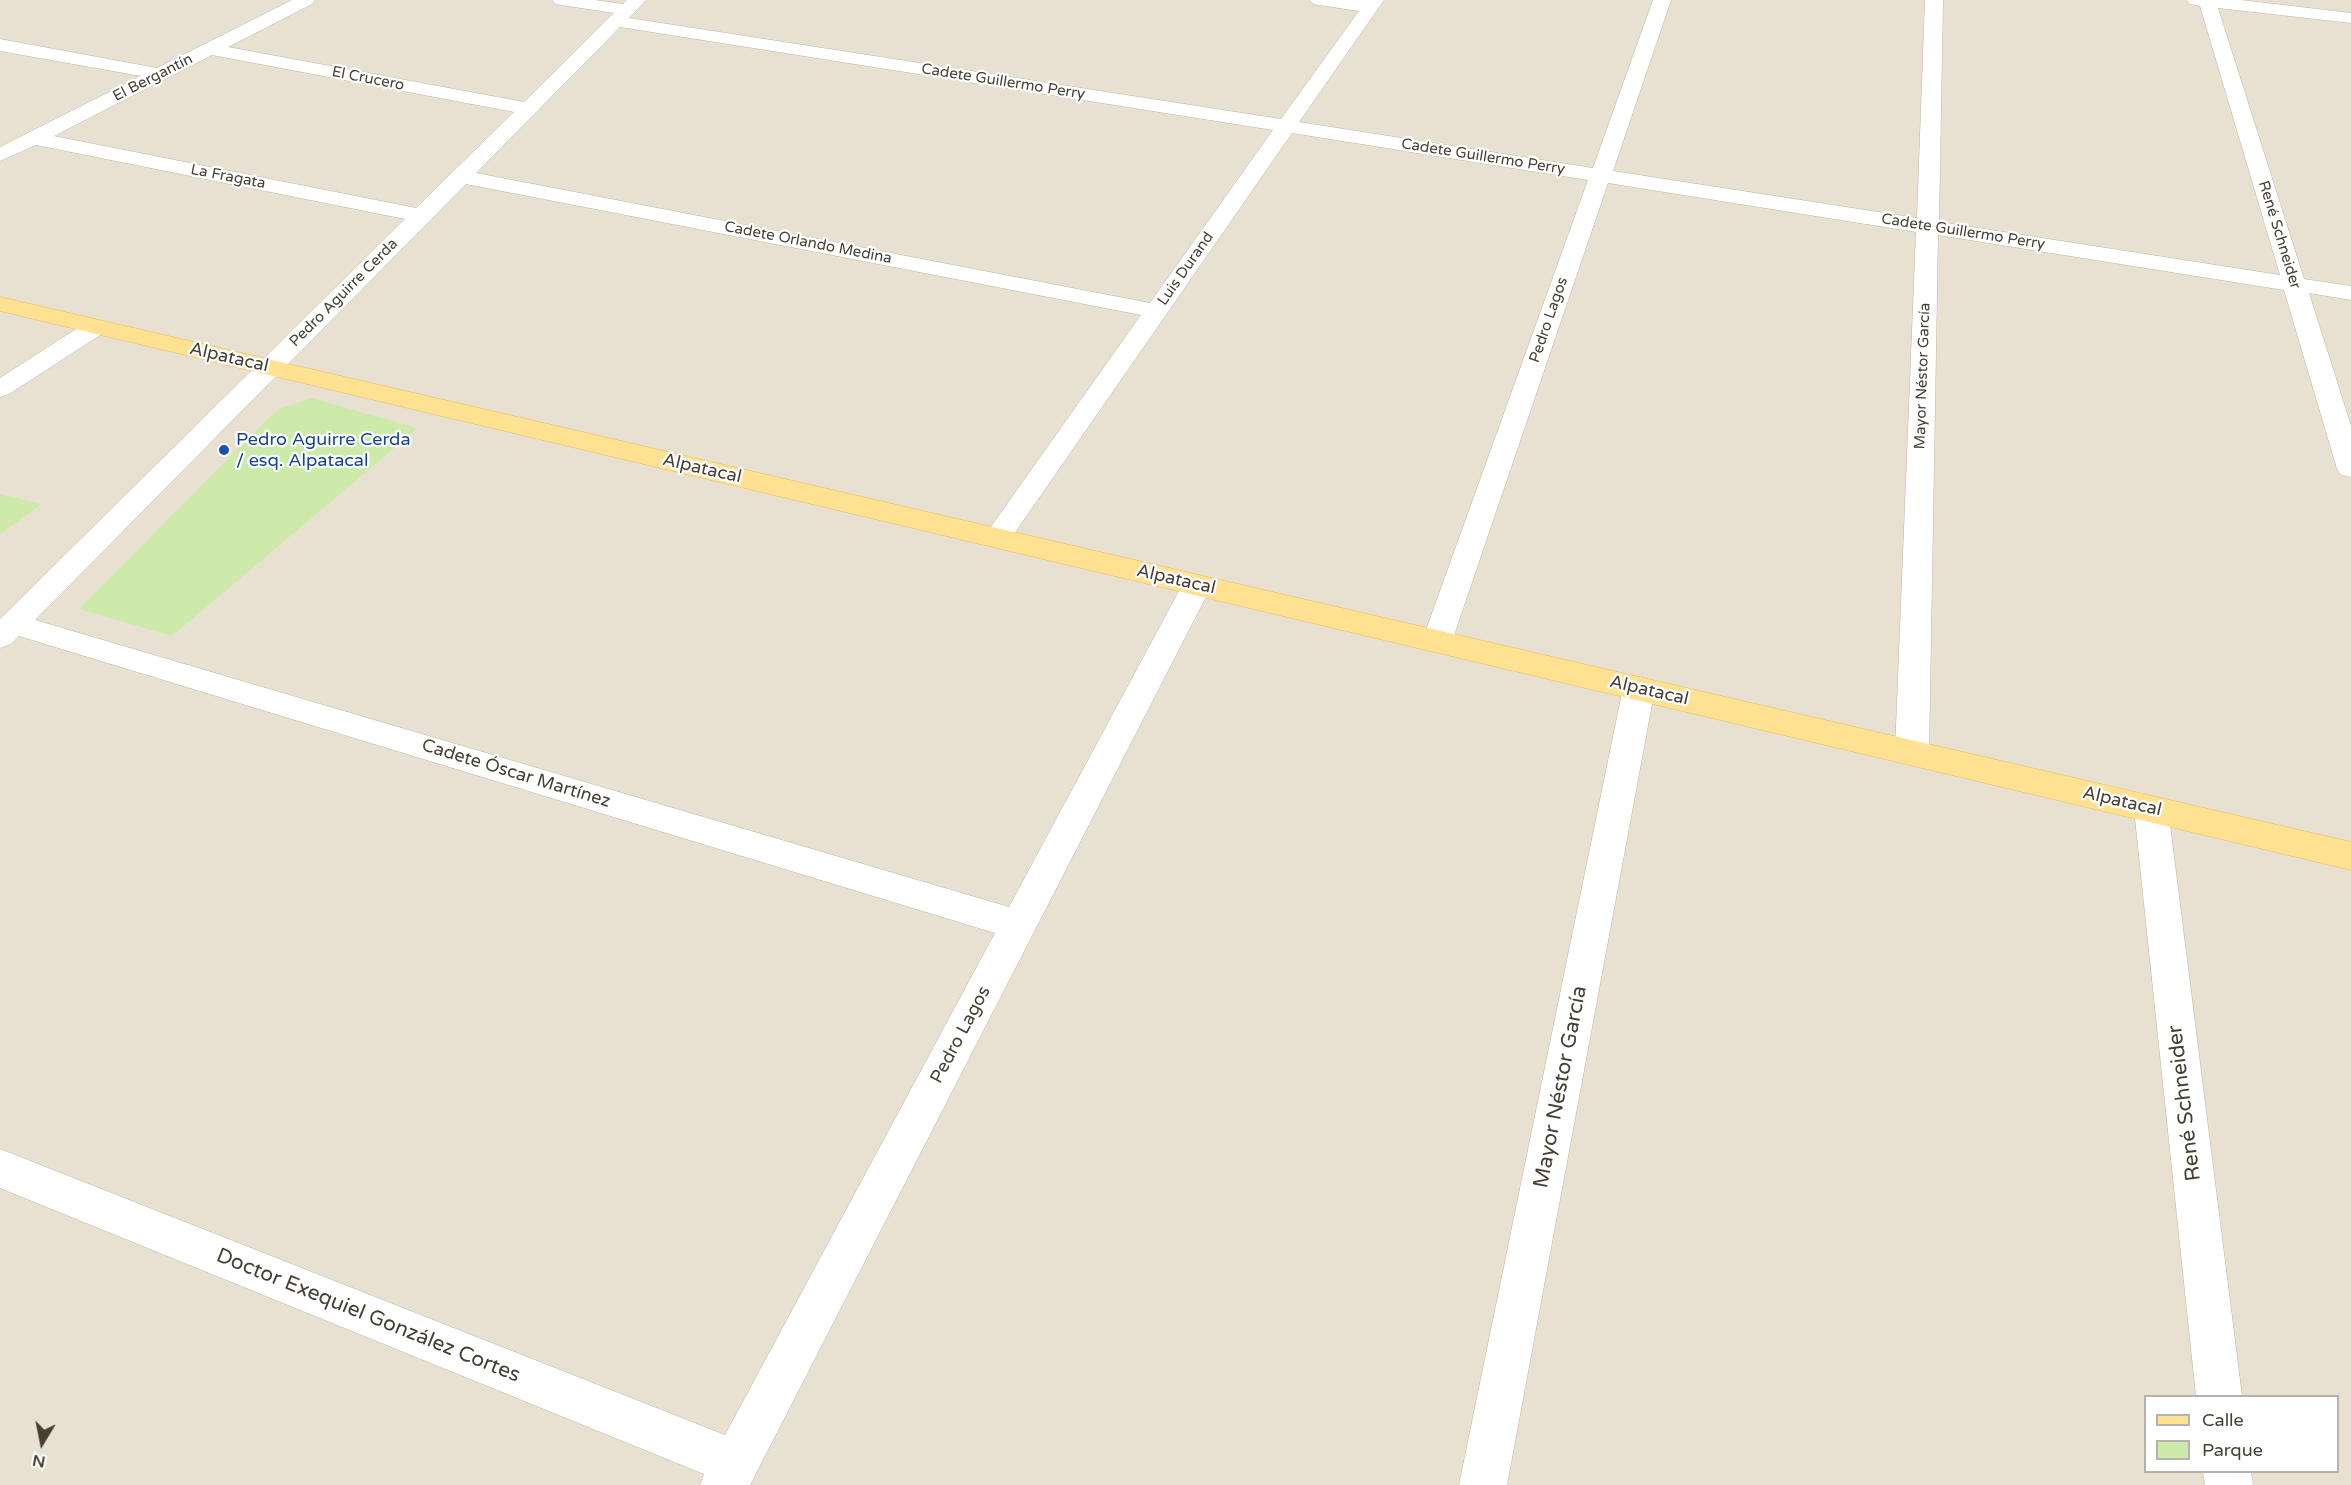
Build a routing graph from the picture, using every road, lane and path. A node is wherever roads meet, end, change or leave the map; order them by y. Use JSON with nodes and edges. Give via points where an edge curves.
{"nodes":[{"id":1,"x":306,"y":0,"type":"edge"},
{"id":2,"x":561,"y":0,"type":"edge"},
{"id":3,"x":1319,"y":0,"type":"edge"},
{"id":4,"x":1662,"y":0,"type":"edge"},
{"id":5,"x":1934,"y":0,"type":"edge"},
{"id":6,"x":2201,"y":1,"type":"edge"},
{"id":7,"x":1372,"y":4,"type":"edge"},
{"id":8,"x":626,"y":10,"type":"edge"},
{"id":9,"x":2351,"y":18,"type":"edge"},
{"id":10,"x":0,"y":45,"type":"edge"},
{"id":11,"x":209,"y":49,"type":"junction"},
{"id":12,"x":160,"y":74,"type":"junction"},
{"id":13,"x":527,"y":108,"type":"junction"},
{"id":14,"x":1286,"y":126,"type":"junction"},
{"id":15,"x":34,"y":138,"type":"junction"},
{"id":16,"x":0,"y":155,"type":"edge"},
{"id":17,"x":1599,"y":175,"type":"junction"},
{"id":18,"x":459,"y":176,"type":"junction"},
{"id":19,"x":421,"y":216,"type":"junction"},
{"id":20,"x":1927,"y":227,"type":"junction"},
{"id":21,"x":2294,"y":284,"type":"junction"},
{"id":22,"x":2351,"y":293,"type":"edge"},
{"id":23,"x":0,"y":304,"type":"edge"},
{"id":24,"x":1156,"y":311,"type":"junction"},
{"id":25,"x":96,"y":327,"type":"junction"},
{"id":26,"x":270,"y":367,"type":"junction"},
{"id":27,"x":0,"y":389,"type":"edge"},
{"id":28,"x":2351,"y":469,"type":"edge"},
{"id":29,"x":996,"y":538,"type":"junction"},
{"id":30,"x":1197,"y":585,"type":"junction"},
{"id":31,"x":6,"y":631,"type":"edge"},
{"id":32,"x":1437,"y":641,"type":"junction"},
{"id":33,"x":1639,"y":688,"type":"junction"},
{"id":34,"x":1911,"y":752,"type":"junction"},
{"id":35,"x":2151,"y":809,"type":"junction"},
{"id":36,"x":2351,"y":856,"type":"edge"},
{"id":37,"x":1019,"y":924,"type":"junction"},
{"id":38,"x":0,"y":1168,"type":"edge"},
{"id":39,"x":2219,"y":1395,"type":"edge"},
{"id":40,"x":729,"y":1474,"type":"edge"},
{"id":41,"x":1483,"y":1485,"type":"edge"}],
"edges":[{"from":1,"to":11,"type":"street","name":"El Bergantín"},
{"from":2,"to":8,"type":"street","name":"Cadete Guillermo Perry"},
{"from":3,"to":7,"type":"street"},
{"from":4,"to":17,"type":"street","name":"Pedro Lagos"},
{"from":5,"to":20,"type":"street","name":"Mayor Néstor García"},
{"from":6,"to":9,"type":"street"},
{"from":6,"to":21,"type":"street","name":"René Schneider"},
{"from":7,"to":14,"type":"street","name":"Luis Durand"},
{"from":8,"to":13,"type":"street","name":"Pedro Aguirre Cerda"},
{"from":8,"to":14,"type":"street","name":"Cadete Guillermo Perry"},
{"from":10,"to":12,"type":"street"},
{"from":11,"to":12,"type":"street","name":"El Bergantín"},
{"from":11,"to":13,"type":"street","name":"El Crucero"},
{"from":12,"to":15,"type":"street","name":"El Bergantín"},
{"from":13,"to":18,"type":"street","name":"Pedro Aguirre Cerda"},
{"from":14,"to":17,"type":"street","name":"Cadete Guillermo Perry"},
{"from":14,"to":24,"type":"street","name":"Luis Durand"},
{"from":15,"to":16,"type":"street","name":"El Bergantín"},
{"from":15,"to":19,"type":"street","name":"La Fragata"},
{"from":17,"to":20,"type":"street","name":"Cadete Guillermo Perry"},
{"from":17,"to":32,"type":"street","name":"Pedro Lagos"},
{"from":18,"to":19,"type":"street","name":"Pedro Aguirre Cerda"},
{"from":18,"to":24,"type":"street","name":"Cadete Orlando Medina"},
{"from":19,"to":26,"type":"street","name":"Pedro Aguirre Cerda"},
{"from":20,"to":21,"type":"street","name":"Cadete Guillermo Perry"},
{"from":20,"to":34,"type":"street","name":"Mayor Néstor García"},
{"from":21,"to":22,"type":"street","name":"Cadete Guillermo Perry"},
{"from":21,"to":28,"type":"street","name":"René Schneider"},
{"from":23,"to":25,"type":"main road","name":"Alpatacal"},
{"from":24,"to":29,"type":"street","name":"Luis Durand"},
{"from":25,"to":26,"type":"main road","name":"Alpatacal"},
{"from":25,"to":27,"type":"street"},
{"from":26,"to":29,"type":"main road","name":"Alpatacal"},
{"from":26,"to":31,"type":"street","name":"Pedro Aguirre Cerda"},
{"from":29,"to":30,"type":"main road","name":"Alpatacal"},
{"from":30,"to":32,"type":"main road","name":"Alpatacal"},
{"from":30,"to":37,"type":"street","name":"Pedro Lagos"},
{"from":31,"to":37,"type":"street","name":"Cadete Óscar Martínez"},
{"from":32,"to":33,"type":"main road","name":"Alpatacal"},
{"from":33,"to":34,"type":"main road","name":"Alpatacal"},
{"from":33,"to":41,"type":"street","name":"Mayor Néstor García"},
{"from":34,"to":35,"type":"main road","name":"Alpatacal"},
{"from":35,"to":36,"type":"main road","name":"Alpatacal"},
{"from":35,"to":39,"type":"street","name":"René Schneider"},
{"from":37,"to":40,"type":"street","name":"Pedro Lagos"},
{"from":38,"to":40,"type":"street","name":"Doctor Exequiel González Cortes"}]}
